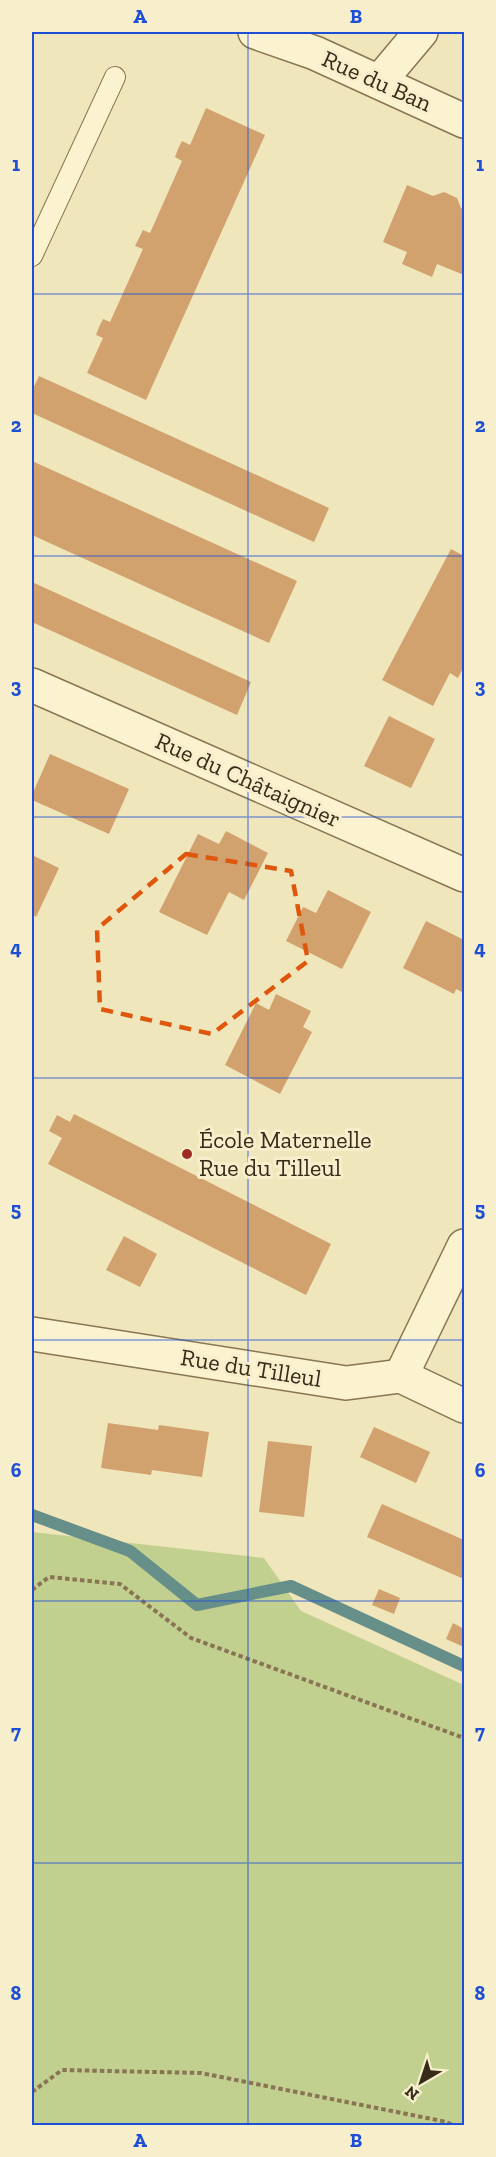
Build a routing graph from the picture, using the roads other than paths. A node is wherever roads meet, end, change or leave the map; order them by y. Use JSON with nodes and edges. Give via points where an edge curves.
{"nodes":[{"id":1,"x":255,"y":32,"type":"edge"},
{"id":2,"x":421,"y":32,"type":"edge"},
{"id":3,"x":115,"y":77,"type":"dead end"},
{"id":4,"x":379,"y":82,"type":"junction"},
{"id":5,"x":465,"y":121,"type":"edge"},
{"id":6,"x":32,"y":256,"type":"edge"},
{"id":7,"x":32,"y":685,"type":"edge"},
{"id":8,"x":465,"y":875,"type":"edge"},
{"id":9,"x":465,"y":1246,"type":"edge"},
{"id":10,"x":32,"y":1334,"type":"edge"},
{"id":11,"x":401,"y":1376,"type":"junction"},
{"id":12,"x":465,"y":1406,"type":"edge"}],
"edges":[{"from":1,"to":4,"type":"street","name":"Rue du Ban"},
{"from":2,"to":4,"type":"street"},
{"from":3,"to":6,"type":"lane"},
{"from":4,"to":5,"type":"street","name":"Rue du Ban"},
{"from":7,"to":8,"type":"street","name":"Rue du Châtaignier"},
{"from":9,"to":11,"type":"street"},
{"from":10,"to":11,"type":"street","name":"Rue du Tilleul","via":[[346,1383]]},
{"from":11,"to":12,"type":"street"}]}
